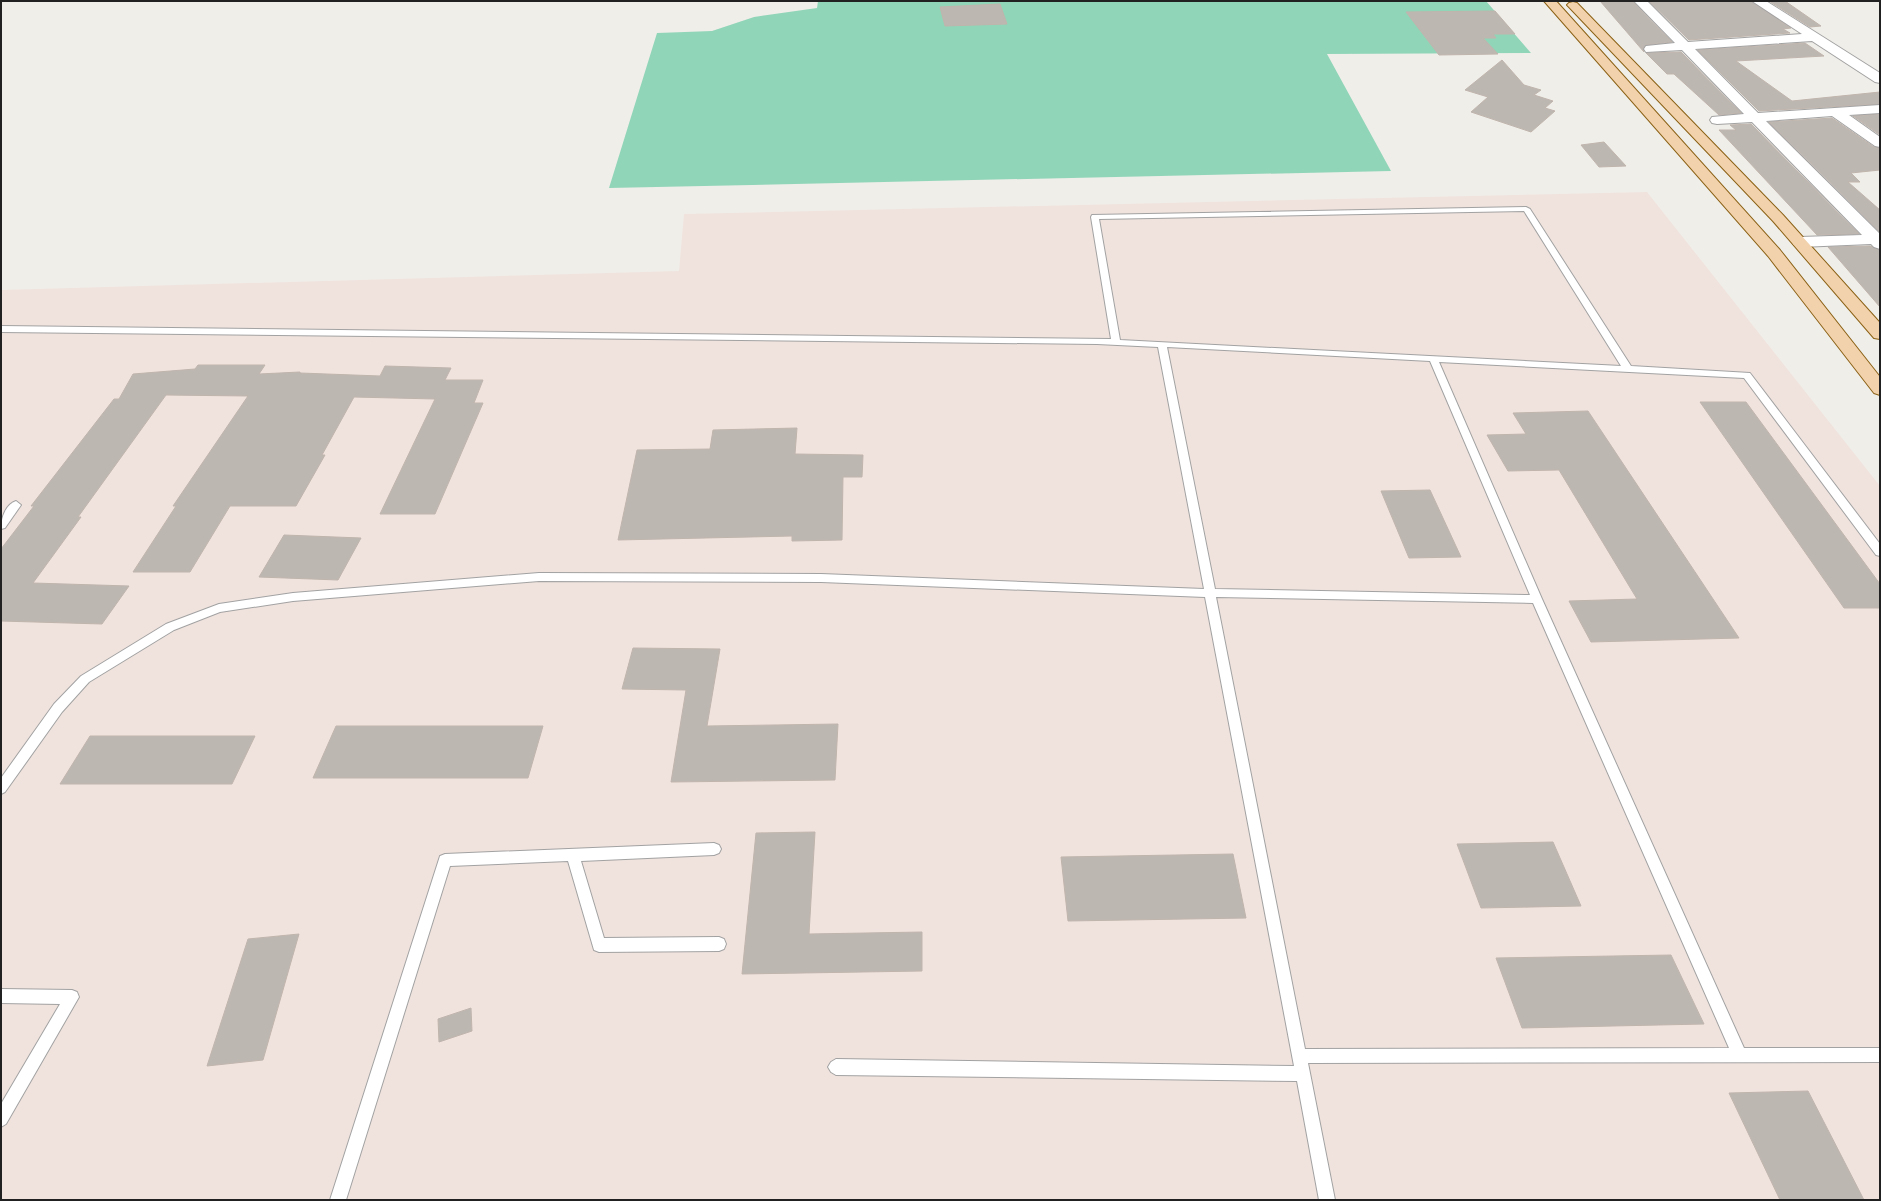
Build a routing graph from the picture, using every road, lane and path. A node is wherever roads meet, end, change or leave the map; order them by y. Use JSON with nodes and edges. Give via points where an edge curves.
{"nodes":[{"id":1,"x":1550,"y":1,"type":"edge"},
{"id":2,"x":1569,"y":1,"type":"edge"},
{"id":3,"x":1640,"y":1,"type":"edge"},
{"id":4,"x":1758,"y":1,"type":"edge"},
{"id":5,"x":1812,"y":37,"type":"junction"},
{"id":6,"x":1686,"y":46,"type":"junction"},
{"id":7,"x":1650,"y":49,"type":"dead end"},
{"id":8,"x":1880,"y":66,"type":"edge"},
{"id":9,"x":1861,"y":67,"type":"junction"},
{"id":10,"x":1880,"y":79,"type":"edge"},
{"id":11,"x":1880,"y":109,"type":"edge"},
{"id":12,"x":1835,"y":112,"type":"junction"},
{"id":13,"x":1756,"y":118,"type":"junction"},
{"id":14,"x":1717,"y":120,"type":"dead end"},
{"id":15,"x":1880,"y":143,"type":"edge"},
{"id":16,"x":1878,"y":241,"type":"edge"},
{"id":17,"x":1800,"y":242,"type":"junction"},
{"id":18,"x":1,"y":330,"type":"edge"},
{"id":19,"x":1880,"y":334,"type":"edge"},
{"id":20,"x":1116,"y":342,"type":"junction"},
{"id":21,"x":1162,"y":344,"type":"junction"},
{"id":22,"x":1433,"y":358,"type":"junction"},
{"id":23,"x":1628,"y":368,"type":"junction"},
{"id":24,"x":1880,"y":389,"type":"edge"},
{"id":25,"x":16,"y":505,"type":"dead end"},
{"id":26,"x":1,"y":525,"type":"edge"},
{"id":27,"x":1880,"y":552,"type":"edge"},
{"id":28,"x":1210,"y":593,"type":"junction"},
{"id":29,"x":1537,"y":599,"type":"junction"},
{"id":30,"x":1,"y":788,"type":"edge"},
{"id":31,"x":714,"y":848,"type":"dead end"},
{"id":32,"x":573,"y":855,"type":"junction"},
{"id":33,"x":719,"y":944,"type":"dead end"},
{"id":34,"x":1,"y":996,"type":"edge"},
{"id":35,"x":1740,"y":1055,"type":"junction"},
{"id":36,"x":1880,"y":1055,"type":"edge"},
{"id":37,"x":1299,"y":1056,"type":"junction"},
{"id":38,"x":836,"y":1067,"type":"dead end"},
{"id":39,"x":1303,"y":1074,"type":"junction"},
{"id":40,"x":1,"y":1119,"type":"edge"},
{"id":41,"x":338,"y":1200,"type":"edge"},
{"id":42,"x":1327,"y":1200,"type":"edge"}],
"edges":[{"from":1,"to":24,"type":"main road","via":[[1774,253]]},
{"from":2,"to":17,"type":"main road"},
{"from":3,"to":6,"type":"street"},
{"from":4,"to":5,"type":"street"},
{"from":5,"to":6,"type":"street"},
{"from":5,"to":9,"type":"street"},
{"from":6,"to":7,"type":"street"},
{"from":6,"to":13,"type":"street"},
{"from":8,"to":9,"type":"street"},
{"from":9,"to":10,"type":"street"},
{"from":11,"to":12,"type":"street"},
{"from":12,"to":13,"type":"street"},
{"from":12,"to":15,"type":"street"},
{"from":13,"to":14,"type":"street"},
{"from":13,"to":16,"type":"street"},
{"from":16,"to":17,"type":"street"},
{"from":17,"to":19,"type":"main road"},
{"from":18,"to":20,"type":"lane"},
{"from":20,"to":21,"type":"lane"},
{"from":20,"to":23,"type":"lane","via":[[1095,217],[1526,209]]},
{"from":21,"to":22,"type":"lane"},
{"from":21,"to":28,"type":"lane"},
{"from":22,"to":23,"type":"lane"},
{"from":22,"to":29,"type":"lane"},
{"from":23,"to":27,"type":"lane","via":[[1747,375]]},
{"from":25,"to":26,"type":"lane"},
{"from":28,"to":29,"type":"lane"},
{"from":28,"to":30,"type":"lane","via":[[821,578],[539,577],[293,598],[219,608],[170,627],[85,679],[58,708]]},
{"from":28,"to":37,"type":"lane"},
{"from":29,"to":35,"type":"lane"},
{"from":31,"to":32,"type":"lane"},
{"from":32,"to":33,"type":"lane","via":[[599,945]]},
{"from":32,"to":41,"type":"lane","via":[[445,860]]},
{"from":34,"to":40,"type":"lane","via":[[72,997]]},
{"from":35,"to":36,"type":"lane"},
{"from":35,"to":37,"type":"lane"},
{"from":37,"to":39,"type":"lane"},
{"from":38,"to":39,"type":"lane"},
{"from":39,"to":42,"type":"lane"}]}
